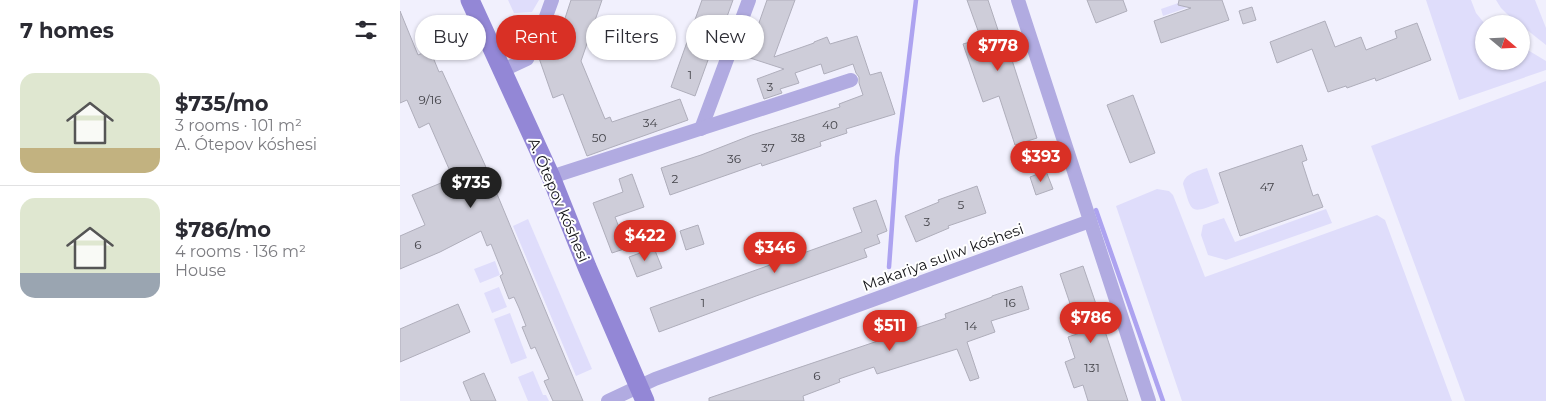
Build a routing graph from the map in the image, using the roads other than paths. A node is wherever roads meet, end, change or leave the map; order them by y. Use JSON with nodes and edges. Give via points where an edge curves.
{"nodes":[{"id":1,"x":470,"y":0,"type":"edge"},
{"id":2,"x":552,"y":0,"type":"edge"},
{"id":3,"x":749,"y":0,"type":"edge"},
{"id":4,"x":1018,"y":0,"type":"edge"},
{"id":5,"x":503,"y":70,"type":"junction"},
{"id":6,"x":851,"y":80,"type":"dead end"},
{"id":7,"x":701,"y":129,"type":"junction"},
{"id":8,"x":551,"y":178,"type":"junction"},
{"id":9,"x":1090,"y":221,"type":"junction"},
{"id":10,"x":642,"y":393,"type":"edge"},
{"id":11,"x":608,"y":401,"type":"edge"},
{"id":12,"x":1149,"y":401,"type":"edge"}],
"edges":[{"from":1,"to":5,"type":"main road","name":"A. Ótepov kóshesi"},
{"from":2,"to":5,"type":"street","via":[[527,59]]},
{"from":3,"to":7,"type":"street"},
{"from":4,"to":9,"type":"street"},
{"from":5,"to":8,"type":"main road","name":"A. Ótepov kóshesi"},
{"from":6,"to":7,"type":"street"},
{"from":7,"to":8,"type":"street"},
{"from":8,"to":10,"type":"main road","name":"A. Ótepov kóshesi"},
{"from":9,"to":10,"type":"street","name":"Makariya sulıw kóshesi"},
{"from":9,"to":12,"type":"street"},
{"from":10,"to":11,"type":"street","name":"Makariya sulıw kóshesi"}]}
